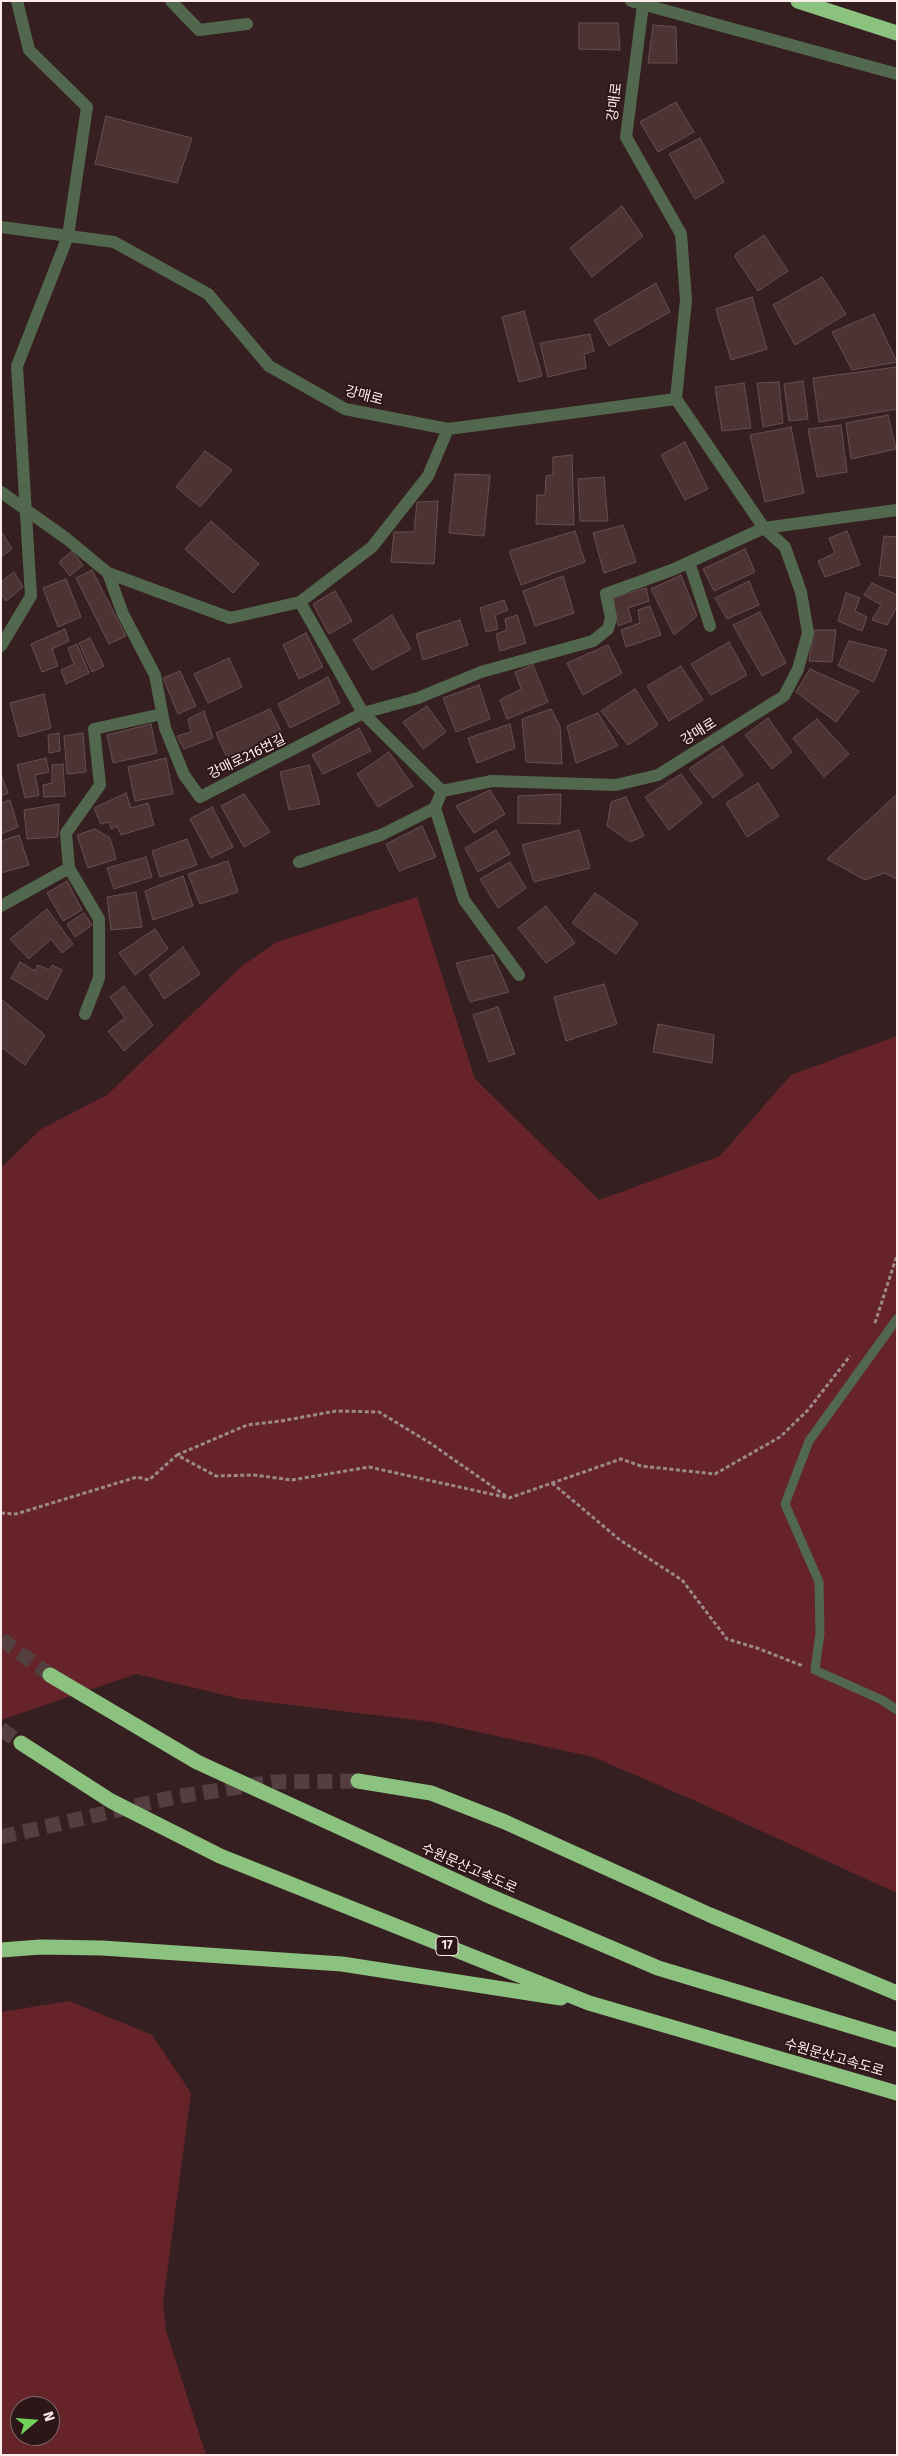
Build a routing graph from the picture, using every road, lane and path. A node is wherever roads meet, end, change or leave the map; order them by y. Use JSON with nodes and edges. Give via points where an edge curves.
{"nodes":[{"id":1,"x":18,"y":1,"type":"edge"},
{"id":2,"x":172,"y":1,"type":"edge"},
{"id":3,"x":630,"y":1,"type":"edge"},
{"id":4,"x":798,"y":1,"type":"edge"},
{"id":5,"x":643,"y":5,"type":"junction"},
{"id":6,"x":247,"y":24,"type":"dead end"},
{"id":7,"x":897,"y":33,"type":"edge"},
{"id":8,"x":897,"y":74,"type":"edge"},
{"id":9,"x":1,"y":227,"type":"edge"},
{"id":10,"x":68,"y":236,"type":"junction"},
{"id":11,"x":676,"y":400,"type":"junction"},
{"id":12,"x":448,"y":429,"type":"junction"},
{"id":13,"x":1,"y":492,"type":"edge"},
{"id":14,"x":897,"y":510,"type":"edge"},
{"id":15,"x":27,"y":511,"type":"junction"},
{"id":16,"x":764,"y":528,"type":"junction"},
{"id":17,"x":689,"y":562,"type":"junction"},
{"id":18,"x":108,"y":573,"type":"junction"},
{"id":19,"x":300,"y":602,"type":"junction"},
{"id":20,"x":710,"y":626,"type":"dead end"},
{"id":21,"x":1,"y":646,"type":"edge"},
{"id":22,"x":363,"y":713,"type":"junction"},
{"id":23,"x":162,"y":714,"type":"junction"},
{"id":24,"x":442,"y":791,"type":"junction"},
{"id":25,"x":435,"y":808,"type":"junction"},
{"id":26,"x":299,"y":862,"type":"dead end"},
{"id":27,"x":69,"y":868,"type":"junction"},
{"id":28,"x":1,"y":906,"type":"edge"},
{"id":29,"x":519,"y":975,"type":"dead end"},
{"id":30,"x":85,"y":1014,"type":"dead end"},
{"id":31,"x":897,"y":1255,"type":"edge"},
{"id":32,"x":897,"y":1319,"type":"edge"},
{"id":33,"x":874,"y":1325,"type":"dead end"},
{"id":34,"x":856,"y":1348,"type":"dead end"},
{"id":35,"x":176,"y":1455,"type":"junction"},
{"id":36,"x":552,"y":1483,"type":"junction"},
{"id":37,"x":509,"y":1498,"type":"junction"},
{"id":38,"x":1,"y":1513,"type":"edge"},
{"id":39,"x":815,"y":1670,"type":"junction"},
{"id":40,"x":50,"y":1676,"type":"tunnel mouth"},
{"id":41,"x":897,"y":1710,"type":"edge"},
{"id":42,"x":21,"y":1743,"type":"tunnel mouth"},
{"id":43,"x":358,"y":1781,"type":"tunnel mouth"},
{"id":44,"x":1,"y":1950,"type":"edge"},
{"id":45,"x":897,"y":1993,"type":"edge"},
{"id":46,"x":589,"y":2003,"type":"junction"},
{"id":47,"x":897,"y":2040,"type":"edge"},
{"id":48,"x":897,"y":2093,"type":"edge"}],
"edges":[{"from":1,"to":10,"type":"street","via":[[30,50],[87,107]]},
{"from":2,"to":6,"type":"street","via":[[199,30]]},
{"from":3,"to":5,"type":"street"},
{"from":4,"to":7,"type":"highway"},
{"from":5,"to":8,"type":"street"},
{"from":5,"to":11,"type":"street","name":"강매로","via":[[626,137],[681,234],[686,300]]},
{"from":9,"to":10,"type":"street","name":"강매로"},
{"from":10,"to":12,"type":"street","name":"강매로","via":[[114,242],[208,294],[269,366],[345,409]]},
{"from":10,"to":15,"type":"street","via":[[17,366]]},
{"from":11,"to":12,"type":"street","name":"강매로"},
{"from":11,"to":16,"type":"street","name":"강매로"},
{"from":12,"to":19,"type":"street","via":[[428,476],[372,547]]},
{"from":13,"to":15,"type":"street"},
{"from":14,"to":16,"type":"street"},
{"from":15,"to":18,"type":"street"},
{"from":15,"to":21,"type":"street","via":[[31,596]]},
{"from":16,"to":17,"type":"street"},
{"from":16,"to":24,"type":"street","name":"강매로","via":[[785,547],[801,592],[808,633],[798,669],[784,696],[658,775],[616,785],[492,781]]},
{"from":17,"to":20,"type":"street"},
{"from":17,"to":22,"type":"street","via":[[606,594],[611,618],[608,629],[593,641],[481,672],[418,698]]},
{"from":18,"to":19,"type":"street","via":[[230,618]]},
{"from":18,"to":23,"type":"street","name":"강매로216번길","via":[[123,614],[155,675]]},
{"from":19,"to":22,"type":"street"},
{"from":22,"to":23,"type":"street","name":"강매로216번길","via":[[200,797],[184,775]]},
{"from":22,"to":24,"type":"street"},
{"from":23,"to":27,"type":"street","via":[[94,729],[100,785],[66,833]]},
{"from":24,"to":25,"type":"street"},
{"from":25,"to":26,"type":"street","via":[[381,835]]},
{"from":25,"to":29,"type":"street","via":[[464,900]]},
{"from":27,"to":28,"type":"street"},
{"from":27,"to":30,"type":"street","via":[[99,919],[99,978]]},
{"from":31,"to":33,"type":"path"},
{"from":32,"to":39,"type":"lane","via":[[810,1440],[785,1504],[819,1582],[820,1633]]},
{"from":34,"to":36,"type":"path","via":[[808,1410],[780,1437],[715,1474],[641,1466],[621,1460]]},
{"from":35,"to":37,"type":"path","via":[[216,1476],[254,1475],[292,1480],[369,1467]]},
{"from":35,"to":37,"type":"path","via":[[247,1425],[336,1411],[379,1412]]},
{"from":35,"to":38,"type":"path","via":[[149,1480],[136,1477],[16,1514]]},
{"from":36,"to":37,"type":"path"},
{"from":36,"to":39,"type":"path","via":[[620,1540],[682,1580],[727,1639]]},
{"from":39,"to":41,"type":"lane"},
{"from":40,"to":47,"type":"highway","name":"수원문산고속도로","via":[[197,1762],[514,1907],[658,1968]]},
{"from":42,"to":46,"type":"highway","name":"수원문산고속도로","number":"17","via":[[111,1801],[220,1856]]},
{"from":43,"to":45,"type":"highway","via":[[431,1793],[505,1822],[710,1915]]},
{"from":44,"to":46,"type":"highway","name":"수원문산고속도로","number":"17","via":[[102,1948],[342,1964]]},
{"from":46,"to":48,"type":"highway","name":"수원문산고속도로","number":"17"}]}
